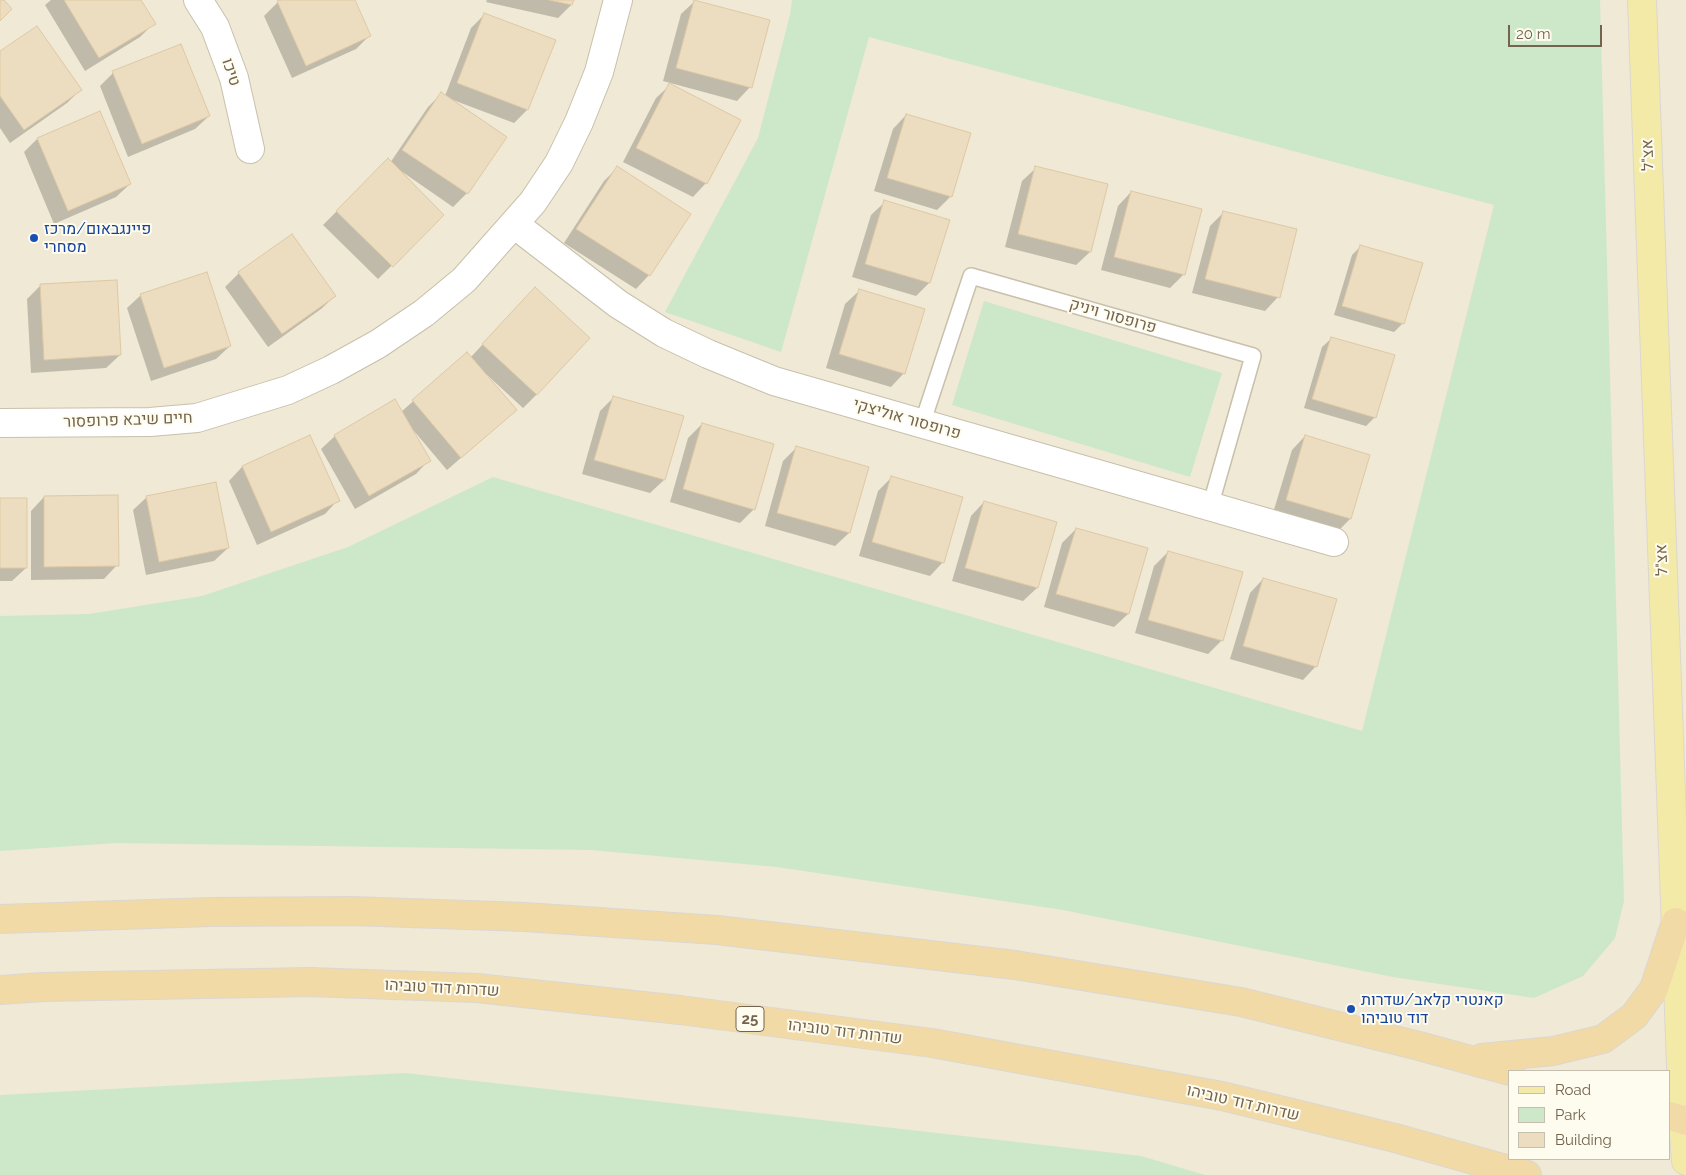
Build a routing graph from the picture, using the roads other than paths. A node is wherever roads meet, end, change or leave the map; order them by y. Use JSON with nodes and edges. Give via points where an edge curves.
{"nodes":[{"id":1,"x":198,"y":0,"type":"edge"},
{"id":2,"x":618,"y":0,"type":"edge"},
{"id":3,"x":1642,"y":0,"type":"edge"},
{"id":4,"x":250,"y":149,"type":"dead end"},
{"id":5,"x":514,"y":224,"type":"junction"},
{"id":6,"x":0,"y":423,"type":"edge"},
{"id":7,"x":922,"y":424,"type":"junction"},
{"id":8,"x":1210,"y":507,"type":"junction"},
{"id":9,"x":1334,"y":542,"type":"dead end"},
{"id":10,"x":0,"y":919,"type":"edge"},
{"id":11,"x":1676,"y":922,"type":"junction"},
{"id":12,"x":0,"y":990,"type":"edge"},
{"id":13,"x":1467,"y":1059,"type":"junction"},
{"id":14,"x":1508,"y":1070,"type":"edge"},
{"id":15,"x":1680,"y":1119,"type":"edge"},
{"id":16,"x":1686,"y":1161,"type":"edge"},
{"id":17,"x":1498,"y":1170,"type":"edge"},
{"id":18,"x":1527,"y":1175,"type":"edge"}],
"edges":[{"from":1,"to":4,"type":"street","name":"טיכו","via":[[215,28],[234,78]]},
{"from":2,"to":5,"type":"street","name":"חיים שיבא פרופסור","via":[[599,72],[579,122],[559,163]]},
{"from":3,"to":11,"type":"main road","name":"אצ\"ל"},
{"from":5,"to":6,"type":"street","name":"חיים שיבא פרופסור","via":[[464,280],[424,313],[378,344],[288,390],[197,418],[150,422]]},
{"from":5,"to":7,"type":"street","name":"פרופסור אוליצקי","via":[[618,304],[664,333],[774,381]]},
{"from":7,"to":8,"type":"street","name":"פרופסור אוליצקי"},
{"from":7,"to":8,"type":"lane","name":"פרופסור ויניק","via":[[971,276],[1253,356]]},
{"from":8,"to":9,"type":"street","name":"פרופסור אוליצקי"},
{"from":10,"to":13,"type":"highway","via":[[350,911],[525,916],[717,930],[1015,965],[1241,1002]]},
{"from":11,"to":13,"type":"highway","via":[[1654,989],[1634,1016],[1602,1038],[1553,1051]]},
{"from":11,"to":15,"type":"main road","name":"אצ\"ל"},
{"from":12,"to":17,"type":"highway","name":"שדרות דוד טוביהו","number":"25","via":[[310,982],[477,988],[680,1010],[932,1043],[1222,1096],[1395,1138]]},
{"from":13,"to":14,"type":"highway"},
{"from":15,"to":16,"type":"main road","name":"אצ\"ל"},
{"from":17,"to":18,"type":"highway","name":"שדרות דוד טוביהו","number":"25"}]}
